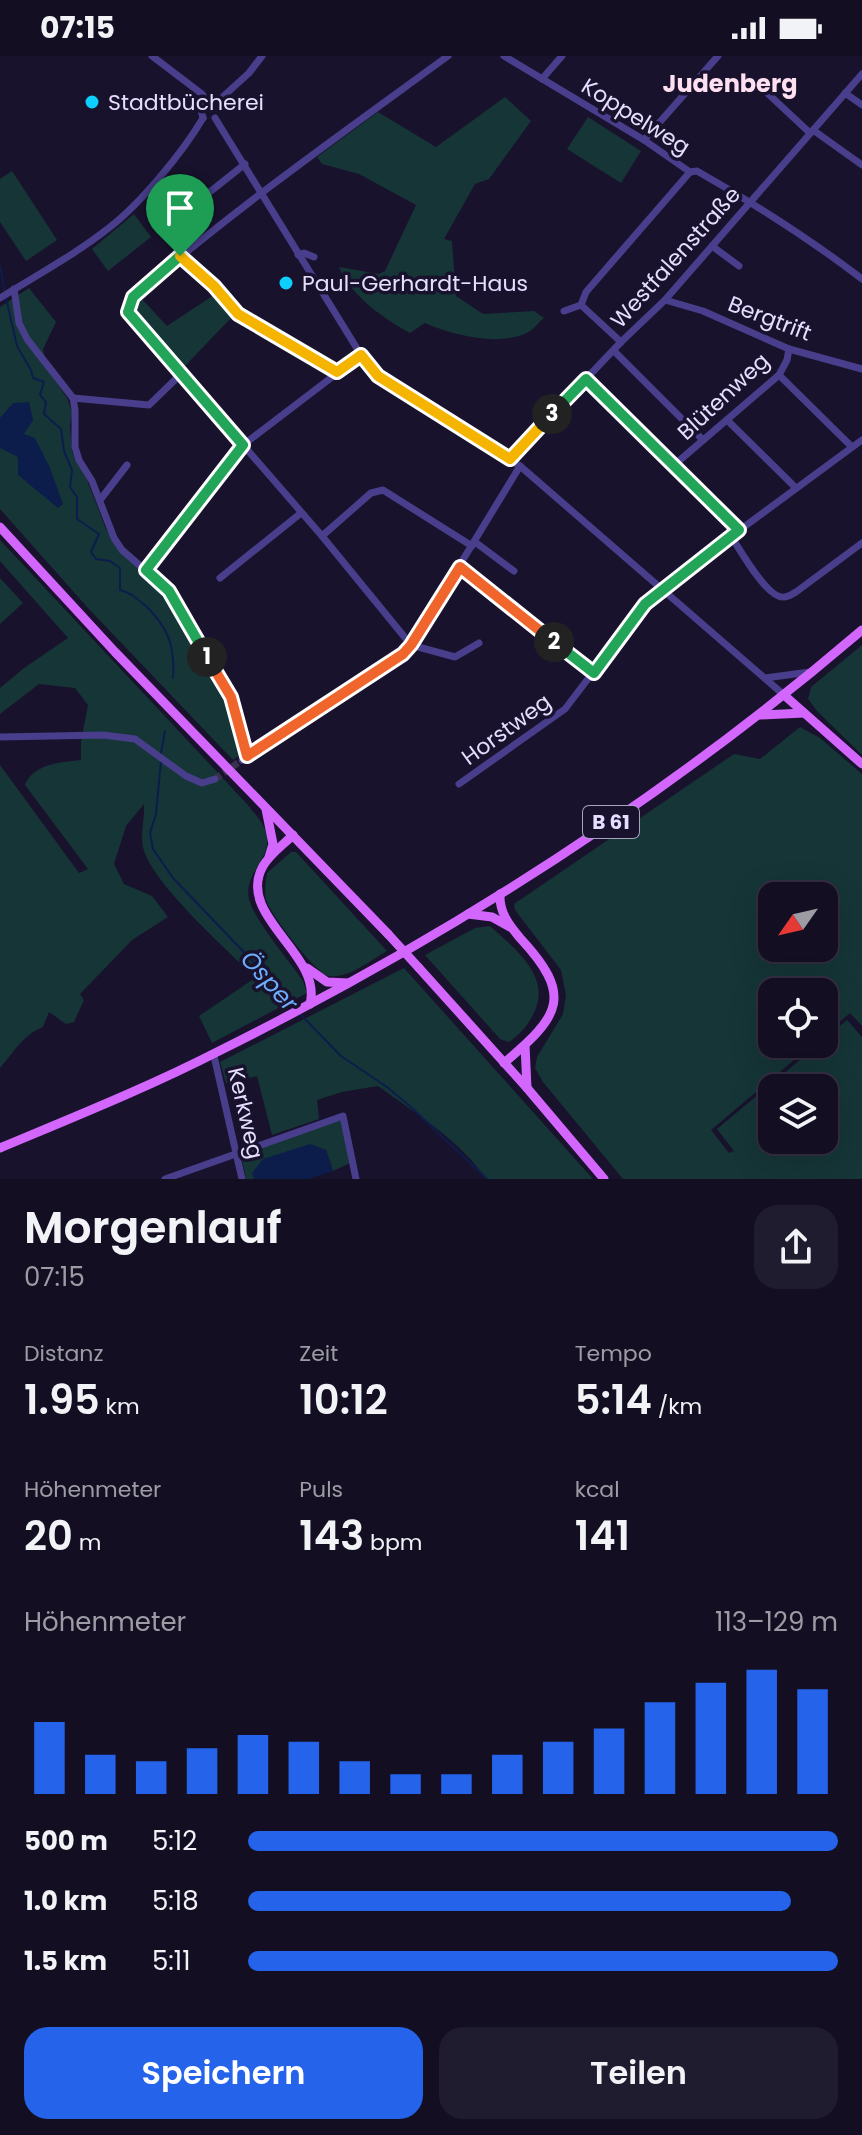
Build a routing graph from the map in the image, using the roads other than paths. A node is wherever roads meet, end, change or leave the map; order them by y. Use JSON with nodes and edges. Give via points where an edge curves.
{"nodes":[{"id":1,"x":152,"y":56,"type":"edge"},
{"id":2,"x":262,"y":56,"type":"edge"},
{"id":3,"x":448,"y":56,"type":"edge"},
{"id":4,"x":504,"y":56,"type":"edge"},
{"id":5,"x":562,"y":56,"type":"edge"},
{"id":6,"x":718,"y":56,"type":"edge"},
{"id":7,"x":862,"y":74,"type":"edge"},
{"id":8,"x":542,"y":79,"type":"junction"},
{"id":9,"x":765,"y":91,"type":"dead end"},
{"id":10,"x":845,"y":93,"type":"junction"},
{"id":11,"x":206,"y":100,"type":"junction"},
{"id":12,"x":216,"y":103,"type":"junction"},
{"id":13,"x":862,"y":105,"type":"edge"},
{"id":14,"x":203,"y":118,"type":"junction"},
{"id":15,"x":215,"y":118,"type":"junction"},
{"id":16,"x":812,"y":132,"type":"junction"},
{"id":17,"x":644,"y":140,"type":"junction"},
{"id":18,"x":245,"y":164,"type":"junction"},
{"id":19,"x":862,"y":165,"type":"edge"},
{"id":20,"x":690,"y":172,"type":"junction"},
{"id":21,"x":211,"y":191,"type":"dead end"},
{"id":22,"x":261,"y":192,"type":"junction"},
{"id":23,"x":751,"y":201,"type":"junction"},
{"id":24,"x":712,"y":246,"type":"junction"},
{"id":25,"x":298,"y":255,"type":"junction"},
{"id":26,"x":180,"y":256,"type":"junction"},
{"id":27,"x":314,"y":257,"type":"dead end"},
{"id":28,"x":739,"y":266,"type":"dead end"},
{"id":29,"x":862,"y":279,"type":"edge"},
{"id":30,"x":12,"y":290,"type":"junction"},
{"id":31,"x":0,"y":298,"type":"edge"},
{"id":32,"x":665,"y":300,"type":"junction"},
{"id":33,"x":581,"y":305,"type":"junction"},
{"id":34,"x":564,"y":311,"type":"dead end"},
{"id":35,"x":621,"y":342,"type":"junction"},
{"id":36,"x":789,"y":349,"type":"junction"},
{"id":37,"x":614,"y":351,"type":"junction"},
{"id":38,"x":361,"y":355,"type":"junction"},
{"id":39,"x":862,"y":369,"type":"edge"},
{"id":40,"x":337,"y":372,"type":"junction"},
{"id":41,"x":181,"y":374,"type":"junction"},
{"id":42,"x":779,"y":375,"type":"junction"},
{"id":43,"x":586,"y":379,"type":"junction"},
{"id":44,"x":73,"y":398,"type":"junction"},
{"id":45,"x":727,"y":420,"type":"junction"},
{"id":46,"x":703,"y":440,"type":"junction"},
{"id":47,"x":862,"y":440,"type":"edge"},
{"id":48,"x":243,"y":445,"type":"junction"},
{"id":49,"x":852,"y":447,"type":"junction"},
{"id":50,"x":510,"y":459,"type":"junction"},
{"id":51,"x":127,"y":465,"type":"dead end"},
{"id":52,"x":520,"y":466,"type":"junction"},
{"id":53,"x":673,"y":466,"type":"junction"},
{"id":54,"x":796,"y":488,"type":"junction"},
{"id":55,"x":100,"y":500,"type":"junction"},
{"id":56,"x":301,"y":513,"type":"junction"},
{"id":57,"x":0,"y":527,"type":"edge"},
{"id":58,"x":739,"y":530,"type":"junction"},
{"id":59,"x":322,"y":536,"type":"junction"},
{"id":60,"x":731,"y":536,"type":"junction"},
{"id":61,"x":862,"y":543,"type":"edge"},
{"id":62,"x":474,"y":544,"type":"junction"},
{"id":63,"x":460,"y":567,"type":"junction"},
{"id":64,"x":146,"y":570,"type":"junction"},
{"id":65,"x":514,"y":571,"type":"dead end"},
{"id":66,"x":220,"y":578,"type":"dead end"},
{"id":67,"x":661,"y":588,"type":"junction"},
{"id":68,"x":862,"y":630,"type":"edge"},
{"id":69,"x":479,"y":643,"type":"dead end"},
{"id":70,"x":411,"y":645,"type":"junction"},
{"id":71,"x":812,"y":672,"type":"junction"},
{"id":72,"x":594,"y":673,"type":"junction"},
{"id":73,"x":765,"y":678,"type":"junction"},
{"id":74,"x":784,"y":695,"type":"junction"},
{"id":75,"x":804,"y":713,"type":"junction"},
{"id":76,"x":760,"y":715,"type":"junction"},
{"id":77,"x":0,"y":737,"type":"edge"},
{"id":78,"x":862,"y":764,"type":"edge"},
{"id":79,"x":215,"y":779,"type":"dead end"},
{"id":80,"x":459,"y":784,"type":"dead end"},
{"id":81,"x":265,"y":806,"type":"junction"},
{"id":82,"x":293,"y":835,"type":"junction"},
{"id":83,"x":268,"y":859,"type":"junction"},
{"id":84,"x":500,"y":894,"type":"junction"},
{"id":85,"x":468,"y":914,"type":"junction"},
{"id":86,"x":511,"y":928,"type":"junction"},
{"id":87,"x":299,"y":960,"type":"junction"},
{"id":88,"x":350,"y":983,"type":"junction"},
{"id":89,"x":309,"y":1005,"type":"junction"},
{"id":90,"x":525,"y":1045,"type":"junction"},
{"id":91,"x":214,"y":1055,"type":"junction"},
{"id":92,"x":504,"y":1063,"type":"junction"},
{"id":93,"x":527,"y":1088,"type":"junction"},
{"id":94,"x":0,"y":1148,"type":"edge"},
{"id":95,"x":237,"y":1153,"type":"junction"},
{"id":96,"x":165,"y":1179,"type":"edge"},
{"id":97,"x":242,"y":1179,"type":"edge"},
{"id":98,"x":356,"y":1179,"type":"edge"},
{"id":99,"x":604,"y":1179,"type":"edge"}],
"edges":[{"from":1,"to":11,"type":"street"},
{"from":2,"to":12,"type":"street"},
{"from":3,"to":22,"type":"street"},
{"from":4,"to":8,"type":"street","name":"Koppelweg"},
{"from":5,"to":8,"type":"street"},
{"from":6,"to":17,"type":"street"},
{"from":7,"to":10,"type":"street","name":"Westfalenstraße"},
{"from":8,"to":17,"type":"street","name":"Koppelweg"},
{"from":9,"to":16,"type":"street"},
{"from":10,"to":13,"type":"street"},
{"from":10,"to":16,"type":"street","name":"Westfalenstraße"},
{"from":11,"to":12,"type":"street"},
{"from":11,"to":14,"type":"street","via":[[199,110]]},
{"from":12,"to":15,"type":"street"},
{"from":14,"to":15,"type":"street"},
{"from":14,"to":30,"type":"street","via":[[124,216]]},
{"from":15,"to":18,"type":"street"},
{"from":16,"to":19,"type":"street"},
{"from":16,"to":23,"type":"street","name":"Westfalenstraße"},
{"from":17,"to":20,"type":"street","name":"Koppelweg"},
{"from":18,"to":21,"type":"street"},
{"from":18,"to":22,"type":"street"},
{"from":20,"to":23,"type":"street","name":"Koppelweg"},
{"from":20,"to":33,"type":"street","via":[[586,292]]},
{"from":22,"to":25,"type":"street"},
{"from":22,"to":26,"type":"street"},
{"from":23,"to":24,"type":"street","name":"Westfalenstraße"},
{"from":23,"to":29,"type":"street","name":"Koppelweg"},
{"from":24,"to":28,"type":"street"},
{"from":24,"to":32,"type":"street","name":"Westfalenstraße"},
{"from":25,"to":27,"type":"street"},
{"from":25,"to":38,"type":"street"},
{"from":26,"to":40,"type":"street","via":[[238,314]]},
{"from":26,"to":41,"type":"street","via":[[133,297],[128,312]]},
{"from":30,"to":31,"type":"street"},
{"from":30,"to":44,"type":"street","via":[[27,339]]},
{"from":32,"to":35,"type":"street","name":"Westfalenstraße"},
{"from":32,"to":36,"type":"street","name":"Bergtrift"},
{"from":33,"to":34,"type":"street"},
{"from":33,"to":35,"type":"street"},
{"from":35,"to":37,"type":"street","name":"Westfalenstraße"},
{"from":36,"to":39,"type":"street","name":"Bergtrift"},
{"from":36,"to":42,"type":"street","name":"Blütenweg"},
{"from":37,"to":43,"type":"street","name":"Westfalenstraße"},
{"from":37,"to":46,"type":"street"},
{"from":38,"to":40,"type":"street"},
{"from":38,"to":50,"type":"street","via":[[378,376]]},
{"from":40,"to":48,"type":"street"},
{"from":41,"to":44,"type":"street","via":[[149,405]]},
{"from":41,"to":48,"type":"street"},
{"from":42,"to":45,"type":"street","name":"Blütenweg"},
{"from":42,"to":49,"type":"street"},
{"from":43,"to":50,"type":"street","name":"Westfalenstraße"},
{"from":43,"to":53,"type":"street"},
{"from":44,"to":55,"type":"street","via":[[75,447]]},
{"from":45,"to":46,"type":"street","name":"Blütenweg"},
{"from":45,"to":54,"type":"street"},
{"from":46,"to":53,"type":"street","name":"Blütenweg"},
{"from":47,"to":49,"type":"street","name":"Horstweg"},
{"from":48,"to":56,"type":"street"},
{"from":48,"to":64,"type":"street"},
{"from":49,"to":54,"type":"street","name":"Horstweg"},
{"from":50,"to":52,"type":"street"},
{"from":51,"to":55,"type":"street"},
{"from":52,"to":62,"type":"street"},
{"from":52,"to":67,"type":"street"},
{"from":53,"to":58,"type":"street"},
{"from":54,"to":58,"type":"street","name":"Horstweg"},
{"from":55,"to":64,"type":"street","via":[[114,538]]},
{"from":56,"to":59,"type":"street"},
{"from":56,"to":66,"type":"street"},
{"from":57,"to":81,"type":"main road"},
{"from":58,"to":60,"type":"street","name":"Horstweg"},
{"from":59,"to":62,"type":"street","via":[[379,490]]},
{"from":59,"to":70,"type":"street"},
{"from":60,"to":61,"type":"street","via":[[765,586],[784,598]]},
{"from":60,"to":67,"type":"street","name":"Horstweg"},
{"from":62,"to":63,"type":"street"},
{"from":62,"to":65,"type":"street"},
{"from":63,"to":70,"type":"street"},
{"from":63,"to":72,"type":"street"},
{"from":64,"to":70,"type":"street","via":[[169,591],[231,697],[244,758]]},
{"from":67,"to":72,"type":"street","name":"Horstweg"},
{"from":67,"to":73,"type":"street"},
{"from":68,"to":71,"type":"main road","number":"B 61"},
{"from":69,"to":70,"type":"street","via":[[455,657]]},
{"from":71,"to":73,"type":"street"},
{"from":71,"to":74,"type":"main road","number":"B 61"},
{"from":72,"to":80,"type":"street","name":"Horstweg","via":[[559,715]]},
{"from":73,"to":74,"type":"street"},
{"from":74,"to":75,"type":"main road"},
{"from":74,"to":76,"type":"main road","number":"B 61"},
{"from":75,"to":76,"type":"main road"},
{"from":75,"to":78,"type":"main road"},
{"from":76,"to":84,"type":"main road","number":"B 61"},
{"from":77,"to":79,"type":"street","via":[[135,739],[186,776],[202,783]]},
{"from":81,"to":82,"type":"main road"},
{"from":81,"to":83,"type":"main road","via":[[273,844]]},
{"from":82,"to":83,"type":"main road"},
{"from":82,"to":92,"type":"main road","bridge":true},
{"from":83,"to":87,"type":"main road","via":[[259,876],[260,901]]},
{"from":84,"to":85,"type":"main road","number":"B 61"},
{"from":84,"to":86,"type":"main road"},
{"from":85,"to":86,"type":"main road","via":[[492,917]]},
{"from":85,"to":88,"type":"main road","number":"B 61"},
{"from":86,"to":90,"type":"main road","via":[[541,961],[554,988],[548,1020]]},
{"from":87,"to":88,"type":"main road","via":[[327,982]]},
{"from":87,"to":89,"type":"main road","via":[[312,988]]},
{"from":88,"to":89,"type":"main road","number":"B 61"},
{"from":89,"to":91,"type":"main road","number":"B 61"},
{"from":90,"to":92,"type":"main road"},
{"from":90,"to":93,"type":"main road"},
{"from":91,"to":94,"type":"main road","number":"B 61"},
{"from":91,"to":95,"type":"street","name":"Kerkweg"},
{"from":92,"to":93,"type":"main road"},
{"from":93,"to":99,"type":"main road"},
{"from":95,"to":96,"type":"street"},
{"from":95,"to":97,"type":"street","name":"Kerkweg"},
{"from":95,"to":98,"type":"street","via":[[343,1116]]}]}
